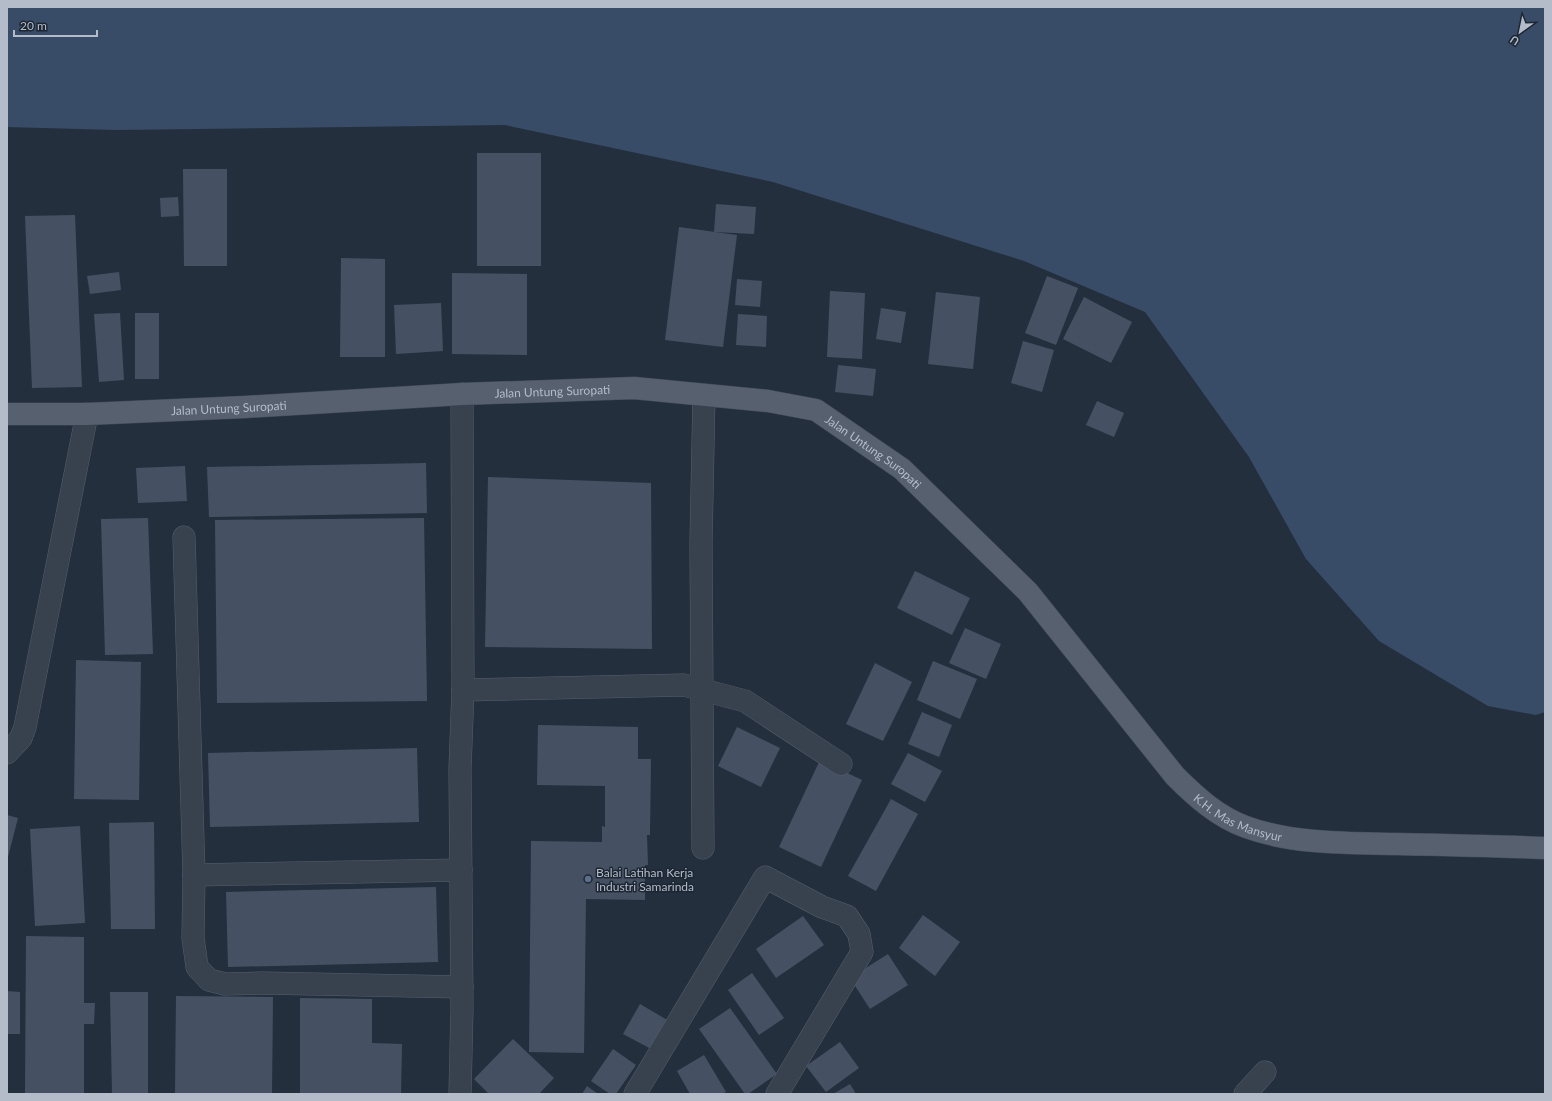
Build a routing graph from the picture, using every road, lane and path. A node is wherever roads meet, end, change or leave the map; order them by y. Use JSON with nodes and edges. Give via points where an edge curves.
{"nodes":[{"id":1,"x":462,"y":394,"type":"junction"},
{"id":2,"x":704,"y":395,"type":"junction"},
{"id":3,"x":7,"y":414,"type":"edge"},
{"id":4,"x":87,"y":414,"type":"junction"},
{"id":5,"x":184,"y":537,"type":"dead end"},
{"id":6,"x":1028,"y":592,"type":"joint"},
{"id":7,"x":701,"y":689,"type":"junction"},
{"id":8,"x":463,"y":690,"type":"junction"},
{"id":9,"x":7,"y":753,"type":"edge"},
{"id":10,"x":841,"y":764,"type":"dead end"},
{"id":11,"x":704,"y":848,"type":"dead end"},
{"id":12,"x":1545,"y":848,"type":"edge"},
{"id":13,"x":461,"y":870,"type":"junction"},
{"id":14,"x":194,"y":875,"type":"junction"},
{"id":15,"x":462,"y":986,"type":"junction"},
{"id":16,"x":1264,"y":1072,"type":"dead end"},
{"id":17,"x":460,"y":1094,"type":"edge"},
{"id":18,"x":634,"y":1094,"type":"edge"},
{"id":19,"x":776,"y":1094,"type":"edge"},
{"id":20,"x":1245,"y":1094,"type":"edge"}],
"edges":[{"from":1,"to":2,"type":"main road","name":"Jalan Untung Suropati","via":[[634,388]]},
{"from":1,"to":4,"type":"main road","name":"Jalan Untung Suropati"},
{"from":1,"to":8,"type":"street"},
{"from":2,"to":6,"type":"main road","name":"Jalan Untung Suropati","via":[[768,401],[816,410],[902,469]]},
{"from":2,"to":7,"type":"street"},
{"from":3,"to":4,"type":"main road","name":"Jalan Untung Suropati"},
{"from":4,"to":9,"type":"street","via":[[25,727],[21,738]]},
{"from":5,"to":14,"type":"street"},
{"from":6,"to":12,"type":"main road","name":"K.H. Mas Mansyur","via":[[1175,776],[1197,797],[1222,815],[1245,827],[1269,834],[1328,843]]},
{"from":7,"to":8,"type":"street","via":[[684,685]]},
{"from":7,"to":10,"type":"street","via":[[745,701]]},
{"from":7,"to":11,"type":"street"},
{"from":8,"to":13,"type":"street","via":[[460,769]]},
{"from":13,"to":14,"type":"street"},
{"from":13,"to":15,"type":"street"},
{"from":14,"to":15,"type":"street","via":[[195,955],[197,967],[209,980],[225,984]]},
{"from":15,"to":17,"type":"street"},
{"from":16,"to":20,"type":"street"},
{"from":18,"to":19,"type":"street","via":[[765,877],[822,907],[847,916],[859,934],[862,952]]}]}
